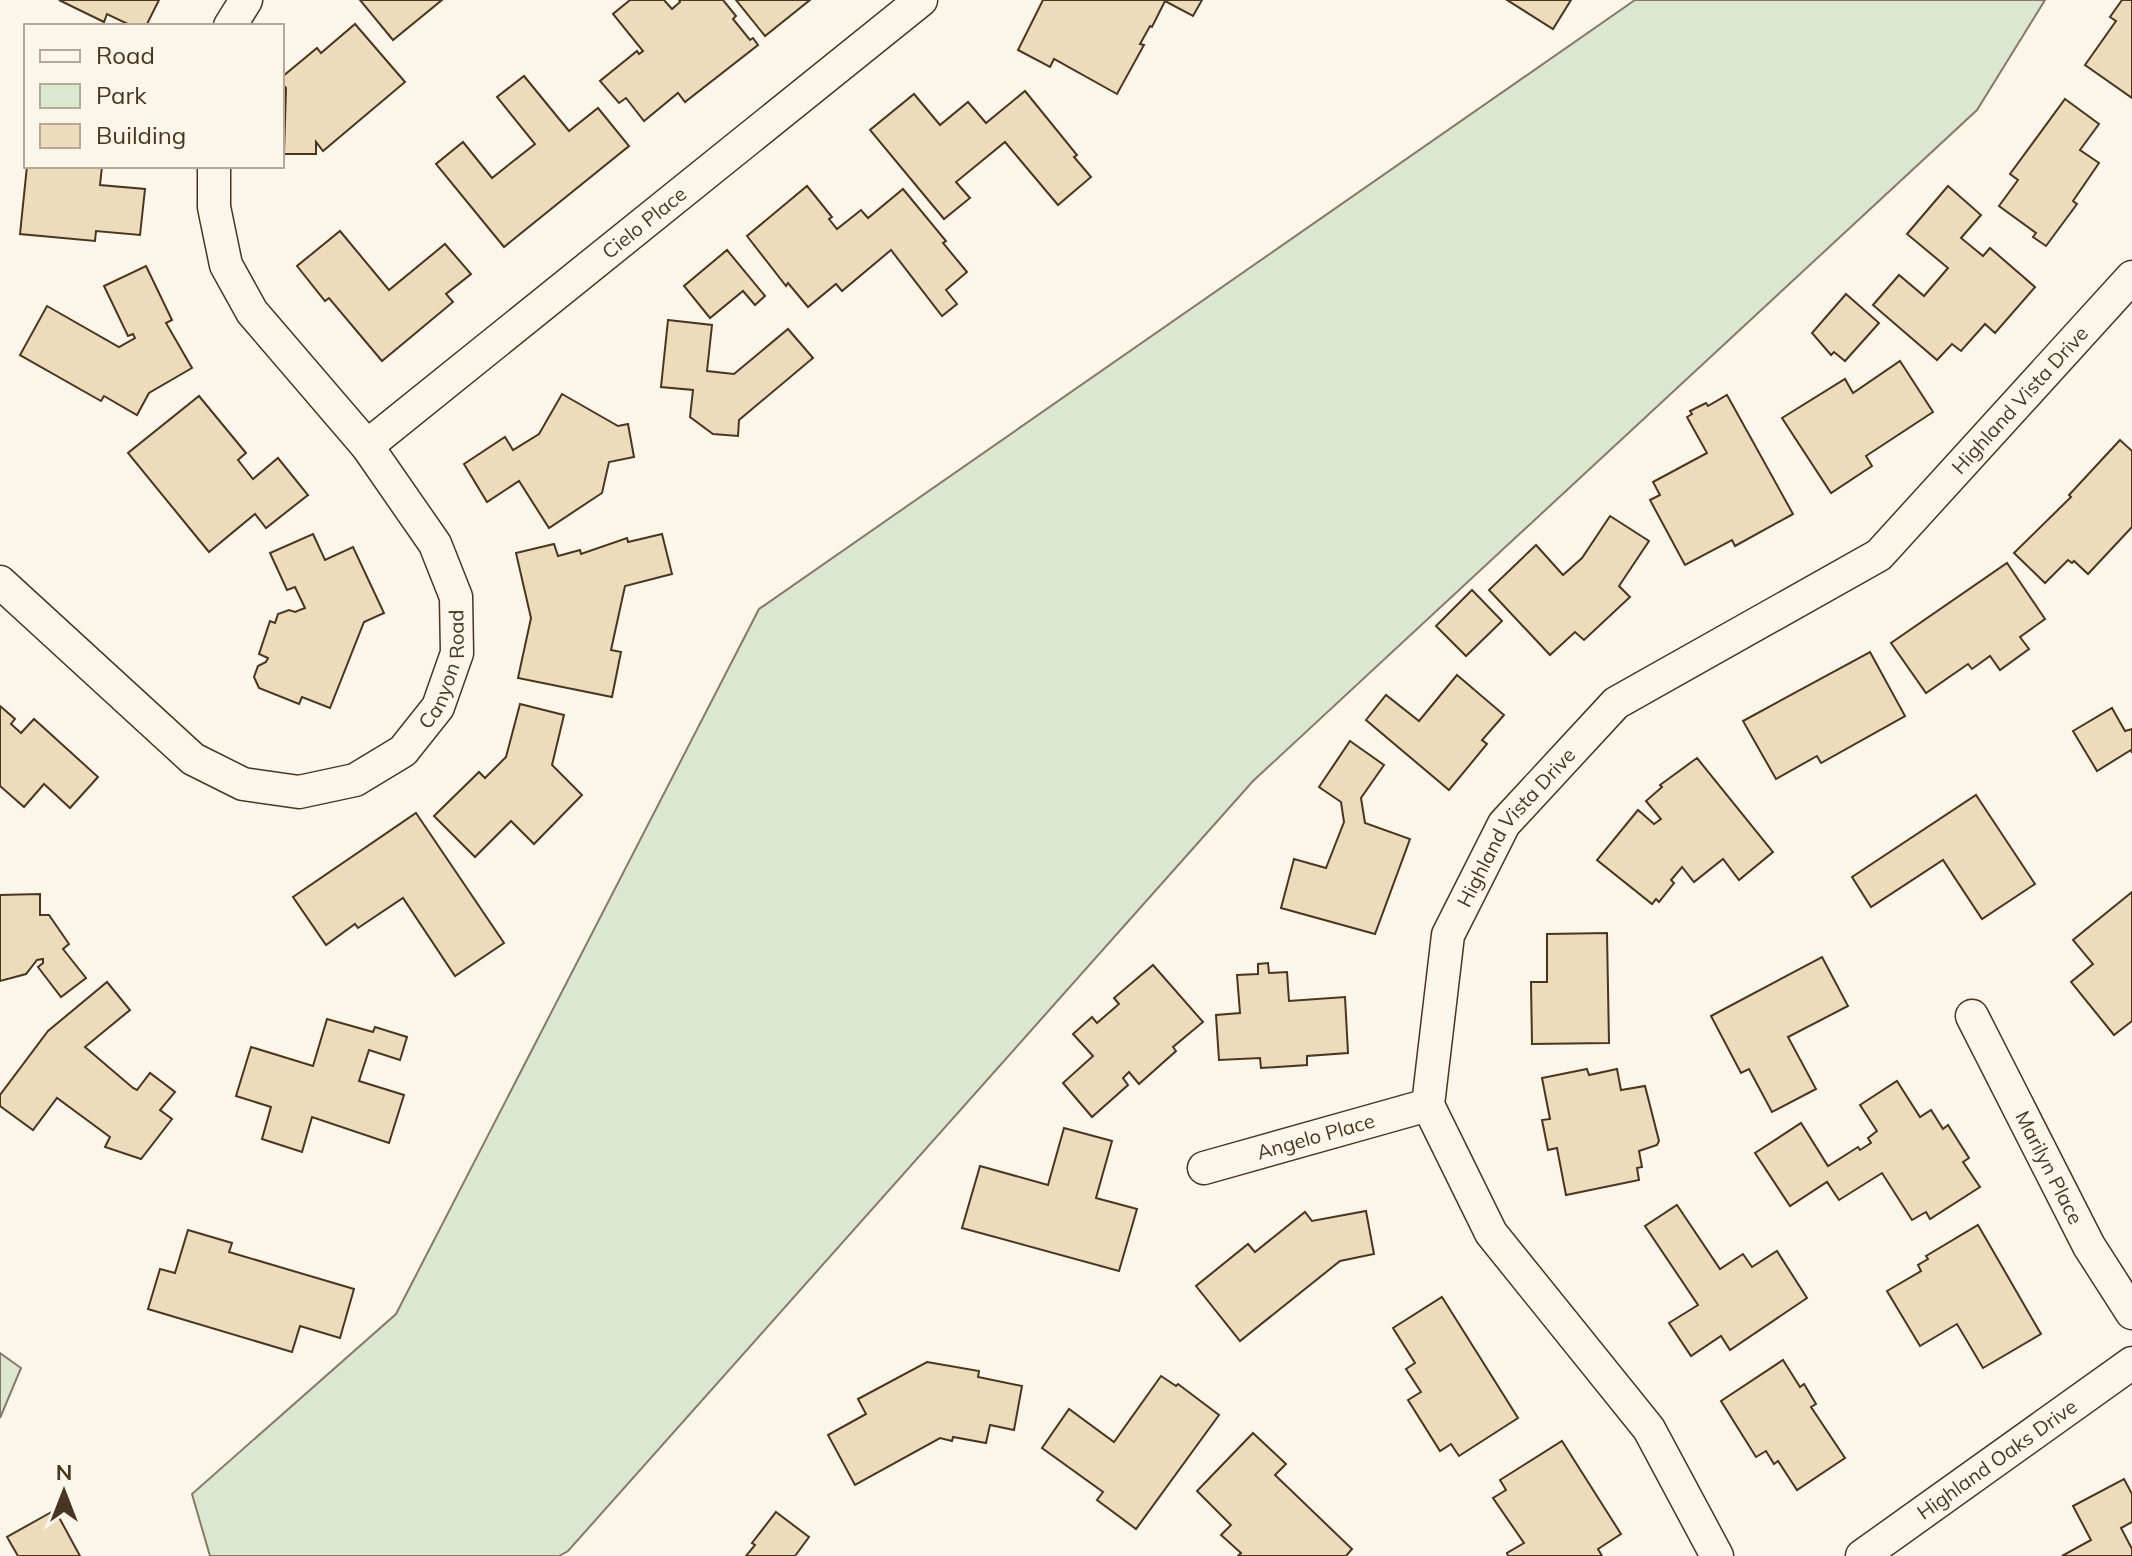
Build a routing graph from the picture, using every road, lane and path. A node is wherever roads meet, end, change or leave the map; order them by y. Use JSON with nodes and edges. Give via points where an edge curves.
{"nodes":[{"id":1,"x":246,"y":0,"type":"edge"},
{"id":2,"x":921,"y":0,"type":"edge"},
{"id":3,"x":231,"y":24,"type":"edge"},
{"id":4,"x":214,"y":168,"type":"edge"},
{"id":5,"x":2132,"y":277,"type":"edge"},
{"id":6,"x":367,"y":446,"type":"junction"},
{"id":7,"x":0,"y":582,"type":"edge"},
{"id":8,"x":1972,"y":1016,"type":"dead end"},
{"id":9,"x":1428,"y":1105,"type":"junction"},
{"id":10,"x":1204,"y":1168,"type":"dead end"},
{"id":11,"x":2132,"y":1313,"type":"edge"},
{"id":12,"x":2132,"y":1363,"type":"edge"},
{"id":13,"x":1717,"y":1556,"type":"edge"},
{"id":14,"x":1862,"y":1556,"type":"edge"}],
"edges":[{"from":1,"to":3,"type":"street"},
{"from":2,"to":6,"type":"street","name":"Cielo Place"},
{"from":4,"to":6,"type":"street","name":"Canyon Road","via":[[214,207],[226,265],[245,300]]},
{"from":5,"to":9,"type":"street","name":"Highland Vista Drive","via":[[1879,555],[1616,703],[1504,824],[1448,935]]},
{"from":6,"to":7,"type":"street","name":"Canyon Road","via":[[435,544],[456,597],[457,653],[438,707],[403,751],[355,780],[299,792],[243,784],[193,759]]},
{"from":8,"to":11,"type":"street","name":"Marilyn Place","via":[[2089,1246]]},
{"from":9,"to":10,"type":"street","name":"Angelo Place"},
{"from":9,"to":13,"type":"street","via":[[1491,1233],[1649,1429]]},
{"from":12,"to":14,"type":"street","name":"Highland Oaks Drive"}]}
